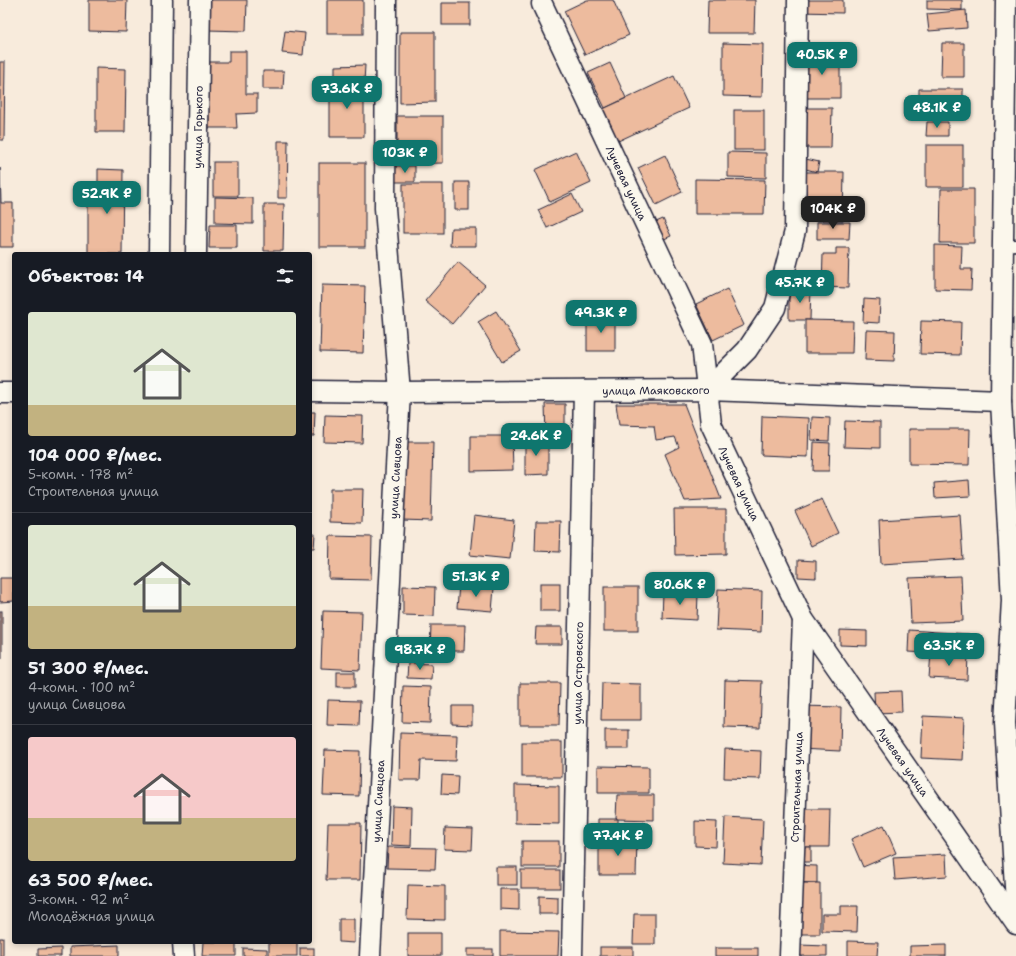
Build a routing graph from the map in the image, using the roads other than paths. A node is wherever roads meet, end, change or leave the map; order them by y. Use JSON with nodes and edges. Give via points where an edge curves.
{"nodes":[{"id":1,"x":162,"y":0,"type":"edge"},
{"id":2,"x":200,"y":0,"type":"edge"},
{"id":3,"x":386,"y":0,"type":"edge"},
{"id":4,"x":798,"y":0,"type":"edge"},
{"id":5,"x":1006,"y":0,"type":"edge"},
{"id":6,"x":542,"y":4,"type":"dead end"},
{"id":7,"x":1010,"y":85,"type":"edge"},
{"id":8,"x":1010,"y":245,"type":"edge"},
{"id":9,"x":159,"y":252,"type":"edge"},
{"id":10,"x":196,"y":252,"type":"edge"},
{"id":11,"x":707,"y":390,"type":"junction"},
{"id":12,"x":312,"y":391,"type":"edge"},
{"id":13,"x":584,"y":391,"type":"junction"},
{"id":14,"x":400,"y":392,"type":"junction"},
{"id":15,"x":0,"y":393,"type":"edge"},
{"id":16,"x":12,"y":393,"type":"edge"},
{"id":17,"x":1001,"y":401,"type":"junction"},
{"id":18,"x":1011,"y":483,"type":"edge"},
{"id":19,"x":1013,"y":571,"type":"edge"},
{"id":20,"x":803,"y":619,"type":"junction"},
{"id":21,"x":1011,"y":752,"type":"edge"},
{"id":22,"x":1016,"y":903,"type":"edge"},
{"id":23,"x":1016,"y":924,"type":"edge"},
{"id":24,"x":183,"y":944,"type":"edge"},
{"id":25,"x":190,"y":944,"type":"edge"},
{"id":26,"x":184,"y":956,"type":"edge"},
{"id":27,"x":190,"y":956,"type":"edge"},
{"id":28,"x":370,"y":956,"type":"edge"},
{"id":29,"x":572,"y":956,"type":"edge"},
{"id":30,"x":790,"y":956,"type":"edge"}],
"edges":[{"from":1,"to":9,"type":"street"},
{"from":2,"to":10,"type":"street","name":"улица Горького"},
{"from":3,"to":14,"type":"street","name":"улица Сивцова","via":[[385,208]]},
{"from":4,"to":11,"type":"street","via":[[795,231],[775,308],[748,350]]},
{"from":5,"to":7,"type":"street"},
{"from":6,"to":11,"type":"street","name":"Лучевая улица","via":[[702,344]]},
{"from":7,"to":8,"type":"street"},
{"from":8,"to":17,"type":"street"},
{"from":11,"to":13,"type":"street","name":"улица Маяковского"},
{"from":11,"to":17,"type":"street","name":"улица Маяковского"},
{"from":11,"to":20,"type":"street","name":"Лучевая улица","via":[[711,424]]},
{"from":12,"to":14,"type":"street","name":"улица Маяковского"},
{"from":13,"to":14,"type":"street","name":"улица Маяковского"},
{"from":13,"to":29,"type":"street","name":"улица Островского"},
{"from":14,"to":28,"type":"street","name":"улица Сивцова"},
{"from":15,"to":16,"type":"street"},
{"from":17,"to":18,"type":"street"},
{"from":18,"to":19,"type":"street"},
{"from":19,"to":21,"type":"street","via":[[1005,723]]},
{"from":20,"to":23,"type":"street","name":"Лучевая улица"},
{"from":20,"to":30,"type":"street","name":"Строительная улица"},
{"from":21,"to":22,"type":"street"},
{"from":24,"to":26,"type":"street"},
{"from":25,"to":27,"type":"street"}]}
